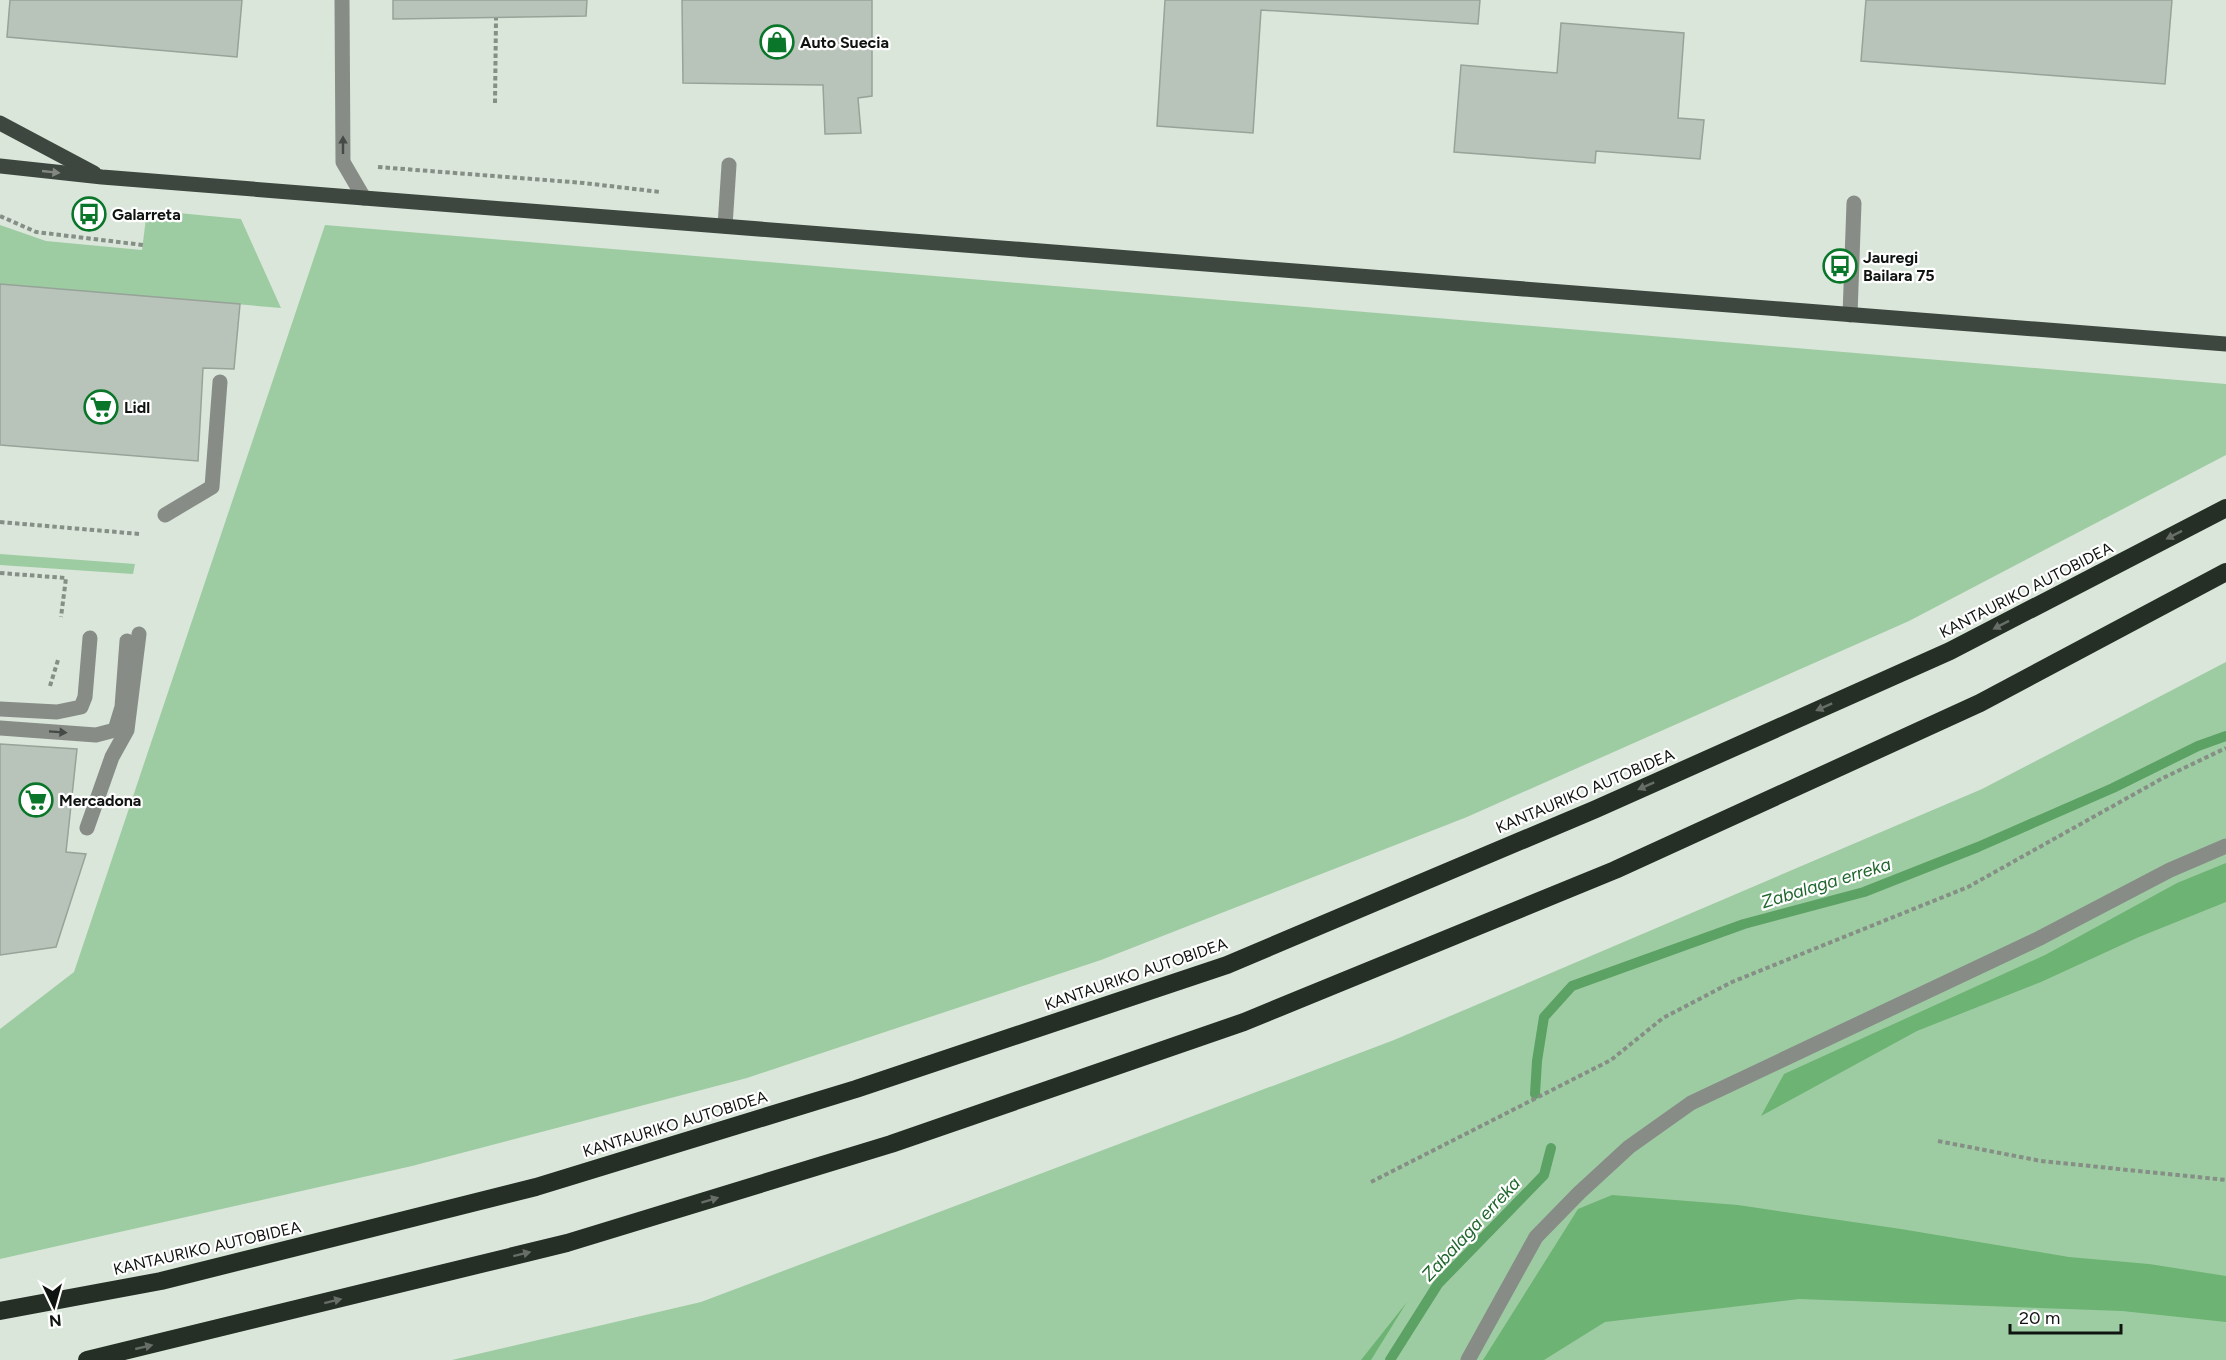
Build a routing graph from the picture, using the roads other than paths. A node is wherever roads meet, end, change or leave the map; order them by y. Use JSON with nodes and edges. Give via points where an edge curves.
{"nodes":[{"id":1,"x":342,"y":0,"type":"edge"},
{"id":2,"x":0,"y":123,"type":"edge"},
{"id":3,"x":729,"y":165,"type":"dead end"},
{"id":4,"x":0,"y":166,"type":"edge"},
{"id":5,"x":102,"y":177,"type":"junction"},
{"id":6,"x":364,"y":198,"type":"junction"},
{"id":7,"x":1854,"y":203,"type":"dead end"},
{"id":8,"x":725,"y":226,"type":"junction"},
{"id":9,"x":1850,"y":315,"type":"junction"},
{"id":10,"x":2226,"y":344,"type":"edge"},
{"id":11,"x":220,"y":382,"type":"dead end"},
{"id":12,"x":2226,"y":508,"type":"edge"},
{"id":13,"x":165,"y":515,"type":"dead end"},
{"id":14,"x":2226,"y":572,"type":"edge"},
{"id":15,"x":90,"y":638,"type":"dead end"},
{"id":16,"x":0,"y":709,"type":"edge"},
{"id":17,"x":0,"y":728,"type":"edge"},
{"id":18,"x":87,"y":828,"type":"dead end"},
{"id":19,"x":2226,"y":846,"type":"edge"},
{"id":20,"x":0,"y":1311,"type":"edge"},
{"id":21,"x":87,"y":1360,"type":"edge"},
{"id":22,"x":1468,"y":1360,"type":"edge"}],
"edges":[{"from":6,"to":1,"type":"street","one_way":true,"via":[[343,162]]},
{"from":2,"to":5,"type":"main road"},
{"from":3,"to":8,"type":"street"},
{"from":4,"to":5,"type":"main road","one_way":true},
{"from":5,"to":6,"type":"main road"},
{"from":6,"to":8,"type":"main road"},
{"from":7,"to":9,"type":"street"},
{"from":8,"to":9,"type":"main road"},
{"from":9,"to":10,"type":"main road"},
{"from":11,"to":13,"type":"street","via":[[212,487]]},
{"from":12,"to":20,"type":"highway","name":"KANTAURIKO AUTOBIDEA","one_way":true,"via":[[1950,651],[1596,809],[1227,964],[856,1089],[536,1187],[161,1281]]},
{"from":21,"to":14,"type":"highway","one_way":true,"via":[[567,1244],[891,1144],[1244,1022],[1615,870],[1980,704]]},
{"from":15,"to":16,"type":"street","via":[[81,707],[57,712]]},
{"from":17,"to":18,"type":"street","one_way":true,"via":[[96,735],[115,730],[133,637],[137,666],[127,730],[112,757]]},
{"from":19,"to":22,"type":"street","via":[[1691,1103],[1655,1127],[1579,1193],[1536,1237]]}]}
